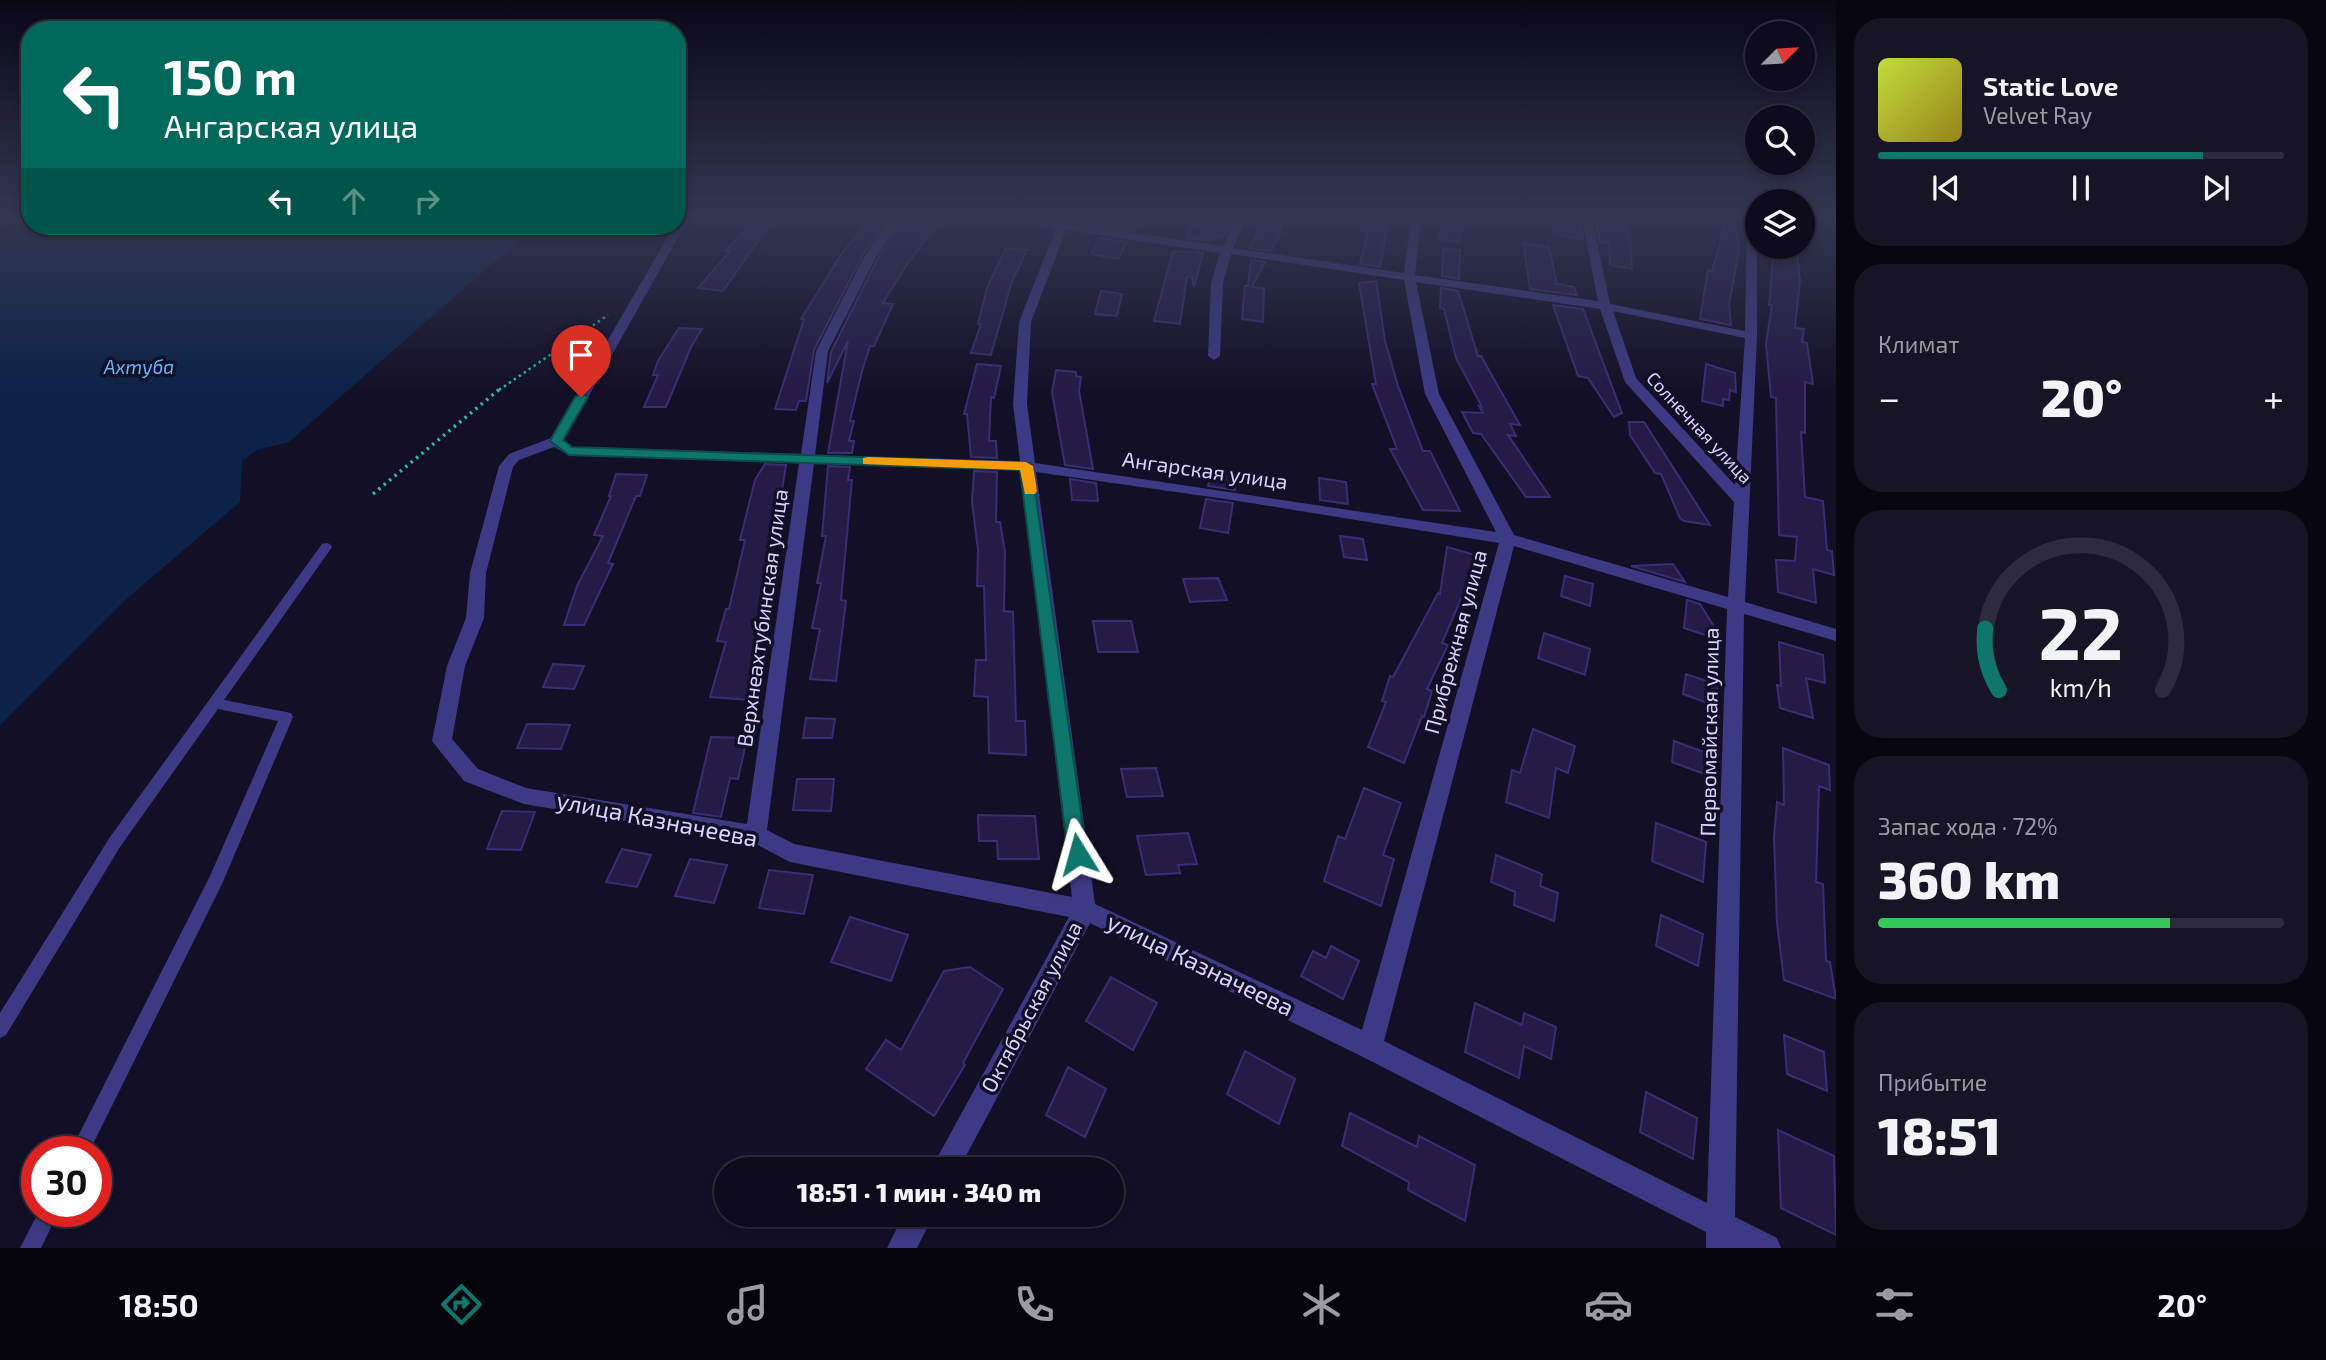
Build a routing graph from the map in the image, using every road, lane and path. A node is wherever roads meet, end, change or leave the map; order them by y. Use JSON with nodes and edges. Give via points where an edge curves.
{"nodes":[{"id":1,"x":650,"y":276,"type":"edge"},
{"id":2,"x":860,"y":276,"type":"edge"},
{"id":3,"x":1043,"y":276,"type":"edge"},
{"id":4,"x":1219,"y":276,"type":"edge"},
{"id":5,"x":1404,"y":276,"type":"edge"},
{"id":6,"x":1599,"y":276,"type":"edge"},
{"id":7,"x":1752,"y":276,"type":"edge"},
{"id":8,"x":1409,"y":277,"type":"junction"},
{"id":9,"x":1605,"y":306,"type":"junction"},
{"id":10,"x":632,"y":308,"type":"junction"},
{"id":11,"x":1751,"y":336,"type":"junction"},
{"id":12,"x":1214,"y":356,"type":"dead end"},
{"id":13,"x":556,"y":441,"type":"junction"},
{"id":14,"x":806,"y":459,"type":"junction"},
{"id":15,"x":1026,"y":466,"type":"junction"},
{"id":16,"x":373,"y":494,"type":"dead end"},
{"id":17,"x":1741,"y":500,"type":"junction"},
{"id":18,"x":1508,"y":539,"type":"junction"},
{"id":19,"x":326,"y":547,"type":"dead end"},
{"id":20,"x":1736,"y":605,"type":"junction"},
{"id":21,"x":1836,"y":635,"type":"edge"},
{"id":22,"x":214,"y":703,"type":"junction"},
{"id":23,"x":756,"y":834,"type":"junction"},
{"id":24,"x":1085,"y":910,"type":"junction"},
{"id":25,"x":0,"y":1029,"type":"edge"},
{"id":26,"x":1370,"y":1047,"type":"junction"},
{"id":27,"x":87,"y":1136,"type":"edge"},
{"id":28,"x":951,"y":1157,"type":"edge"},
{"id":29,"x":41,"y":1227,"type":"edge"},
{"id":30,"x":913,"y":1227,"type":"edge"},
{"id":31,"x":1720,"y":1236,"type":"edge"},
{"id":32,"x":30,"y":1248,"type":"edge"},
{"id":33,"x":901,"y":1248,"type":"edge"},
{"id":34,"x":1767,"y":1248,"type":"edge"}],
"edges":[{"from":1,"to":10,"type":"street"},
{"from":2,"to":14,"type":"street","name":"Верхнеахтубинская улица","via":[[822,351]]},
{"from":3,"to":15,"type":"street","name":"Октябрьская улица","via":[[1025,322],[1020,404]]},
{"from":4,"to":12,"type":"street"},
{"from":5,"to":8,"type":"street"},
{"from":6,"to":9,"type":"street","name":"Солнечная улица"},
{"from":7,"to":11,"type":"street","name":"Первомайская улица"},
{"from":8,"to":9,"type":"street"},
{"from":8,"to":18,"type":"street","name":"Прибрежная улица","via":[[1432,394]]},
{"from":9,"to":11,"type":"street"},
{"from":9,"to":17,"type":"street","name":"Солнечная улица","via":[[1630,379]]},
{"from":10,"to":13,"type":"street"},
{"from":10,"to":16,"type":"path","via":[[614,310],[500,389]]},
{"from":11,"to":17,"type":"street","name":"Первомайская улица"},
{"from":13,"to":14,"type":"street","name":"Ангарская улица","via":[[569,451]]},
{"from":13,"to":23,"type":"street","name":"улица Казначеева","via":[[514,457],[506,466],[478,573],[475,618],[456,666],[442,741],[471,775],[524,796]]},
{"from":14,"to":15,"type":"street","name":"Ангарская улица"},
{"from":14,"to":23,"type":"street","name":"Верхнеахтубинская улица"},
{"from":15,"to":18,"type":"street","name":"Ангарская улица"},
{"from":15,"to":24,"type":"street","name":"Октябрьская улица"},
{"from":17,"to":20,"type":"street","name":"Первомайская улица"},
{"from":18,"to":20,"type":"street","name":"Ангарская улица"},
{"from":18,"to":26,"type":"street","name":"Прибрежная улица"},
{"from":19,"to":22,"type":"lane"},
{"from":20,"to":21,"type":"street","name":"Ангарская улица"},
{"from":20,"to":31,"type":"street","name":"Первомайская улица"},
{"from":22,"to":25,"type":"lane","via":[[115,842]]},
{"from":22,"to":27,"type":"lane","via":[[286,717],[217,879]]},
{"from":23,"to":24,"type":"street","name":"улица Казначеева","via":[[790,853]]},
{"from":24,"to":26,"type":"street","name":"улица Казначеева"},
{"from":24,"to":28,"type":"street","name":"Октябрьская улица"},
{"from":26,"to":31,"type":"street","name":"улица Казначеева"},
{"from":29,"to":32,"type":"lane"},
{"from":30,"to":33,"type":"street"},
{"from":31,"to":34,"type":"street","name":"улица Казначеева"}]}
